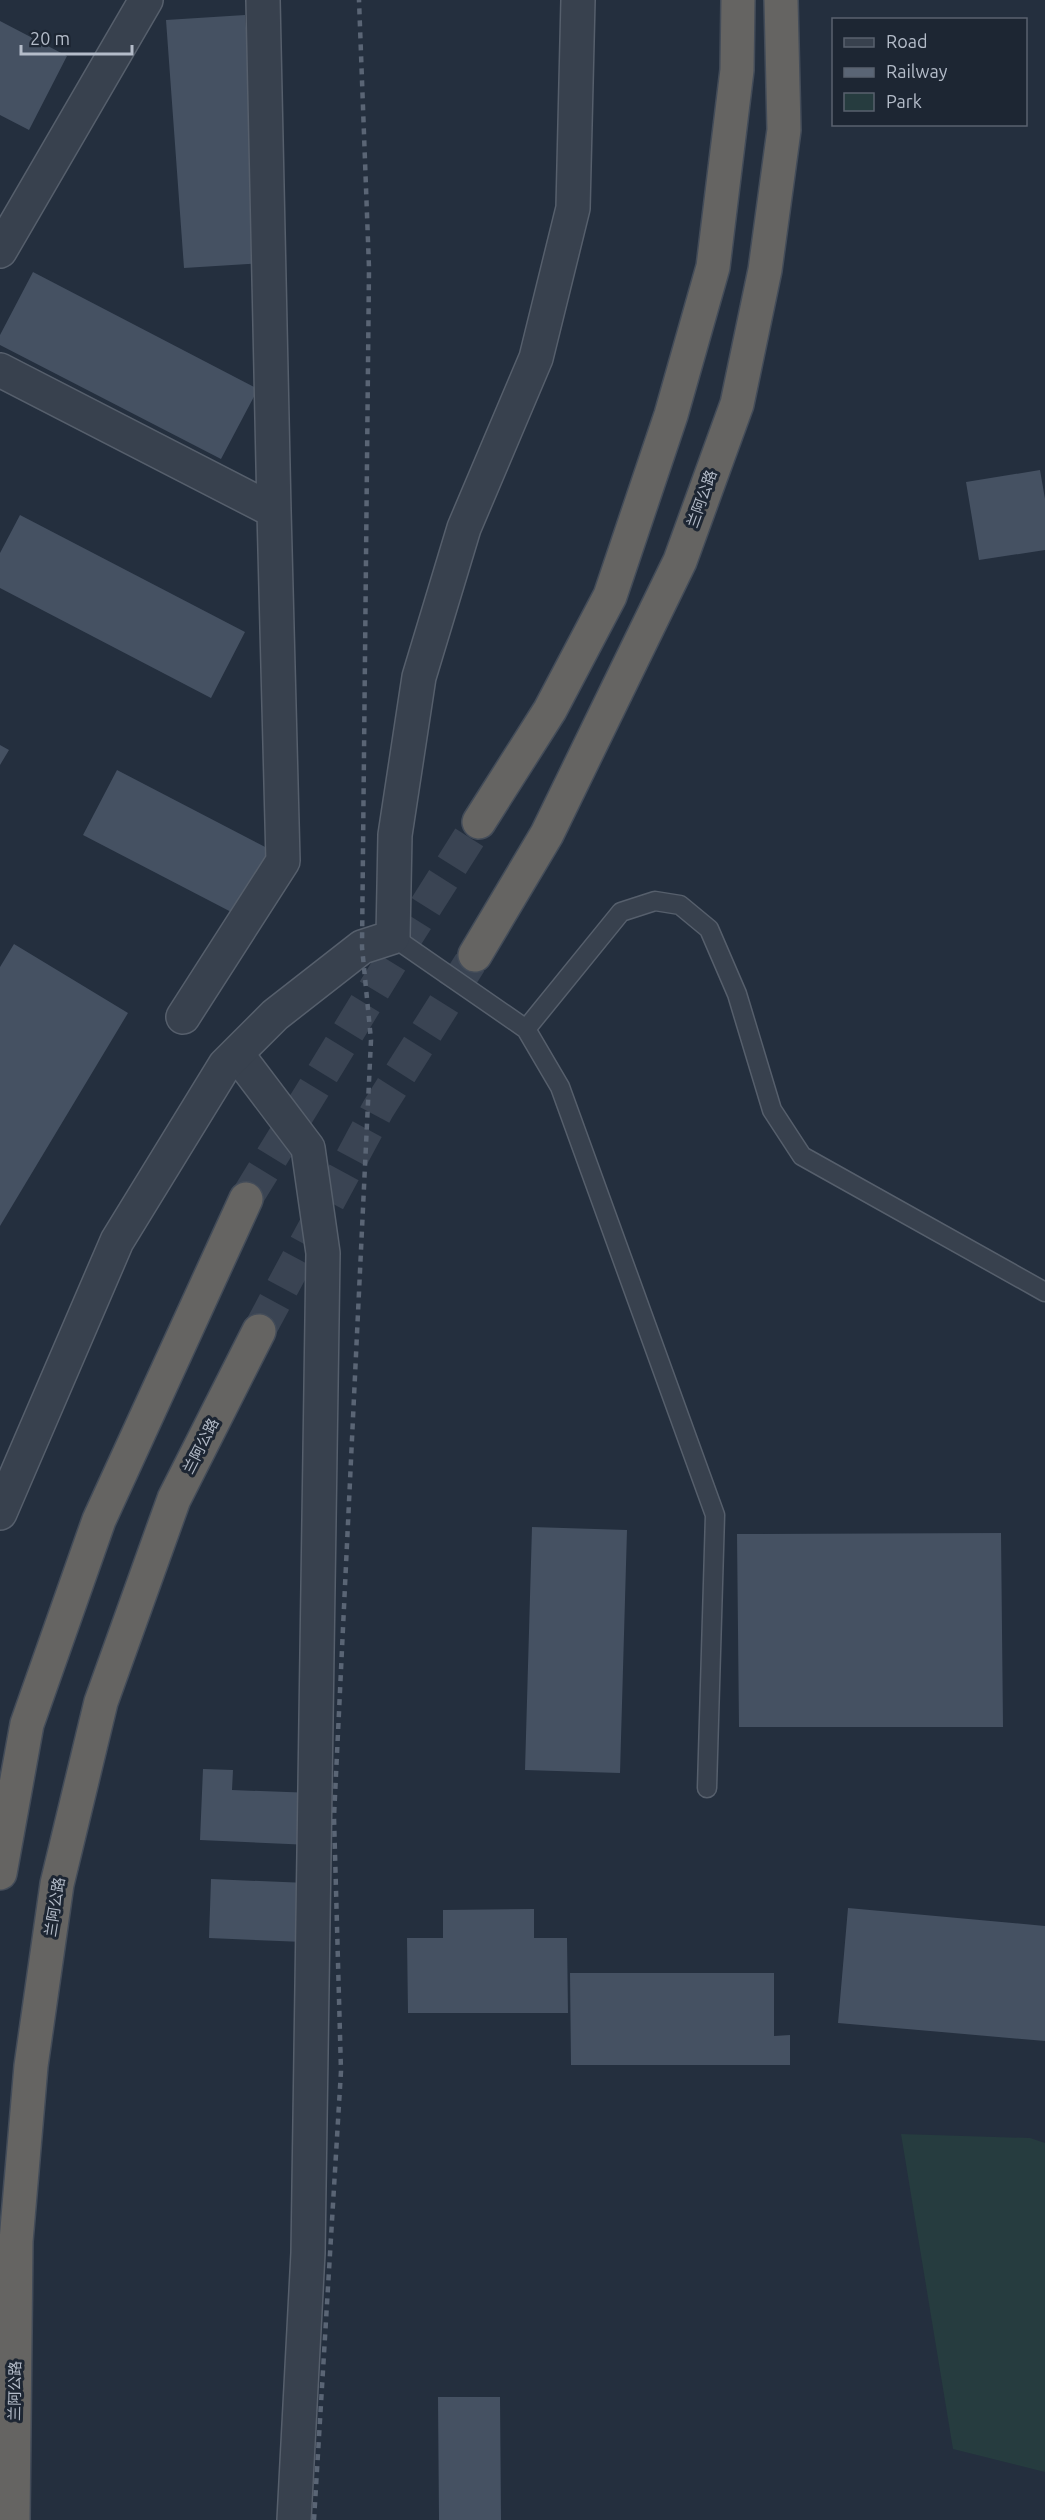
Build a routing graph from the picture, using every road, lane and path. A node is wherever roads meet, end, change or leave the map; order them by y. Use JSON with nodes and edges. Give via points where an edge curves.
{"nodes":[{"id":1,"x":146,"y":0,"type":"edge"},
{"id":2,"x":264,"y":0,"type":"edge"},
{"id":3,"x":578,"y":0,"type":"edge"},
{"id":4,"x":738,"y":0,"type":"edge"},
{"id":5,"x":781,"y":0,"type":"edge"},
{"id":6,"x":0,"y":251,"type":"edge"},
{"id":7,"x":0,"y":370,"type":"edge"},
{"id":8,"x":274,"y":511,"type":"junction"},
{"id":9,"x":479,"y":822,"type":"tunnel mouth"},
{"id":10,"x":393,"y":937,"type":"junction"},
{"id":11,"x":476,"y":955,"type":"tunnel mouth"},
{"id":12,"x":183,"y":1017,"type":"dead end"},
{"id":13,"x":526,"y":1029,"type":"junction"},
{"id":14,"x":237,"y":1054,"type":"junction"},
{"id":15,"x":246,"y":1200,"type":"tunnel mouth"},
{"id":16,"x":1045,"y":1292,"type":"edge"},
{"id":17,"x":259,"y":1331,"type":"tunnel mouth"},
{"id":18,"x":0,"y":1513,"type":"edge"},
{"id":19,"x":707,"y":1788,"type":"dead end"},
{"id":20,"x":0,"y":1873,"type":"edge"},
{"id":21,"x":8,"y":2242,"type":"edge"},
{"id":22,"x":13,"y":2520,"type":"edge"},
{"id":23,"x":294,"y":2520,"type":"edge"}],
"edges":[{"from":1,"to":6,"type":"street"},
{"from":2,"to":8,"type":"street"},
{"from":3,"to":10,"type":"street","via":[[573,208],[536,358],[464,528],[419,677],[394,835]]},
{"from":4,"to":9,"type":"highway","via":[[737,70],[713,267],[671,415],[610,596],[550,710]]},
{"from":5,"to":11,"type":"highway","name":"兰阿公路","via":[[784,130],[765,270],[737,404],[675,572],[547,834]]},
{"from":7,"to":8,"type":"street"},
{"from":8,"to":12,"type":"street","via":[[283,861]]},
{"from":10,"to":13,"type":"lane"},
{"from":10,"to":14,"type":"street","via":[[362,947],[275,1015]]},
{"from":13,"to":16,"type":"lane","via":[[621,912],[655,901],[680,905],[709,929],[737,994],[772,1110],[802,1156]]},
{"from":13,"to":19,"type":"lane","via":[[560,1087],[715,1515]]},
{"from":14,"to":18,"type":"street","via":[[225,1065],[117,1241]]},
{"from":14,"to":23,"type":"street","via":[[308,1148],[323,1253],[308,2253]]},
{"from":15,"to":20,"type":"highway","via":[[99,1521],[27,1724]]},
{"from":17,"to":21,"type":"highway","name":"兰阿公路","via":[[174,1499],[100,1702],[57,1884]]},
{"from":21,"to":22,"type":"highway","name":"兰阿公路"}]}
